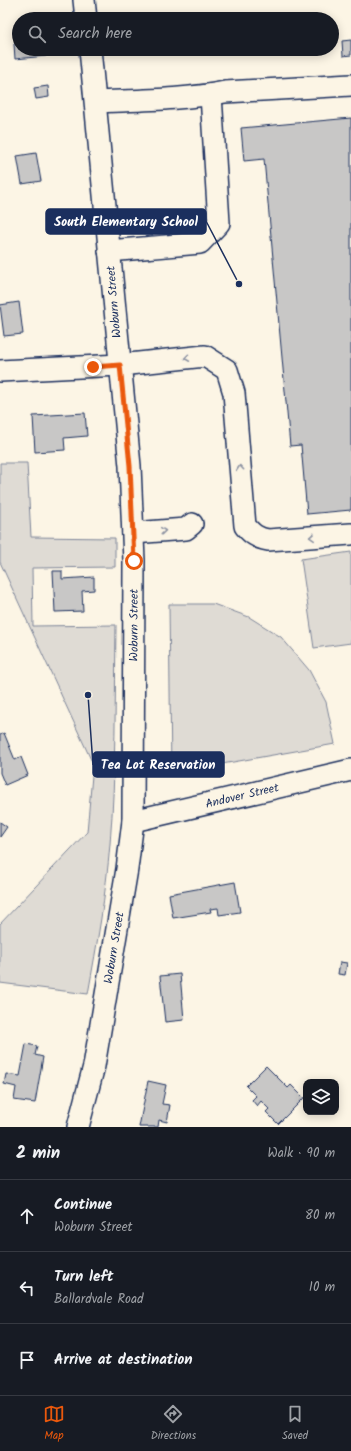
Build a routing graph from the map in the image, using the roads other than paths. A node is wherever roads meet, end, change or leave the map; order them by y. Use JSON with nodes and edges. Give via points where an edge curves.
{"nodes":[{"id":1,"x":84,"y":0,"type":"edge"},
{"id":2,"x":85,"y":12,"type":"edge"},
{"id":3,"x":91,"y":56,"type":"edge"},
{"id":4,"x":351,"y":84,"type":"edge"},
{"id":5,"x":211,"y":95,"type":"junction"},
{"id":6,"x":96,"y":102,"type":"junction"},
{"id":7,"x":109,"y":251,"type":"junction"},
{"id":8,"x":120,"y":365,"type":"junction"},
{"id":9,"x":0,"y":371,"type":"edge"},
{"id":10,"x":192,"y":524,"type":"dead end"},
{"id":11,"x":133,"y":533,"type":"junction"},
{"id":12,"x":351,"y":534,"type":"edge"},
{"id":13,"x":351,"y":770,"type":"edge"},
{"id":14,"x":133,"y":821,"type":"junction"},
{"id":15,"x":78,"y":1127,"type":"edge"}],
"edges":[{"from":1,"to":2,"type":"street"},
{"from":3,"to":6,"type":"street","name":"Woburn Street"},
{"from":4,"to":5,"type":"street"},
{"from":5,"to":6,"type":"street"},
{"from":5,"to":7,"type":"street","via":[[219,223],[200,243]]},
{"from":6,"to":7,"type":"street","name":"Woburn Street"},
{"from":7,"to":8,"type":"street","name":"Woburn Street"},
{"from":8,"to":9,"type":"street"},
{"from":8,"to":11,"type":"street","name":"Woburn Street","via":[[130,466]]},
{"from":12,"to":8,"type":"street","one_way":true,"via":[[268,540],[260,539],[245,526],[234,393],[227,370],[205,356]]},
{"from":11,"to":10,"type":"street","one_way":true,"via":[[186,529]]},
{"from":11,"to":14,"type":"street","name":"Woburn Street"},
{"from":13,"to":14,"type":"street","name":"Andover Street"},
{"from":14,"to":15,"type":"street","name":"Woburn Street","via":[[94,1066]]}]}
